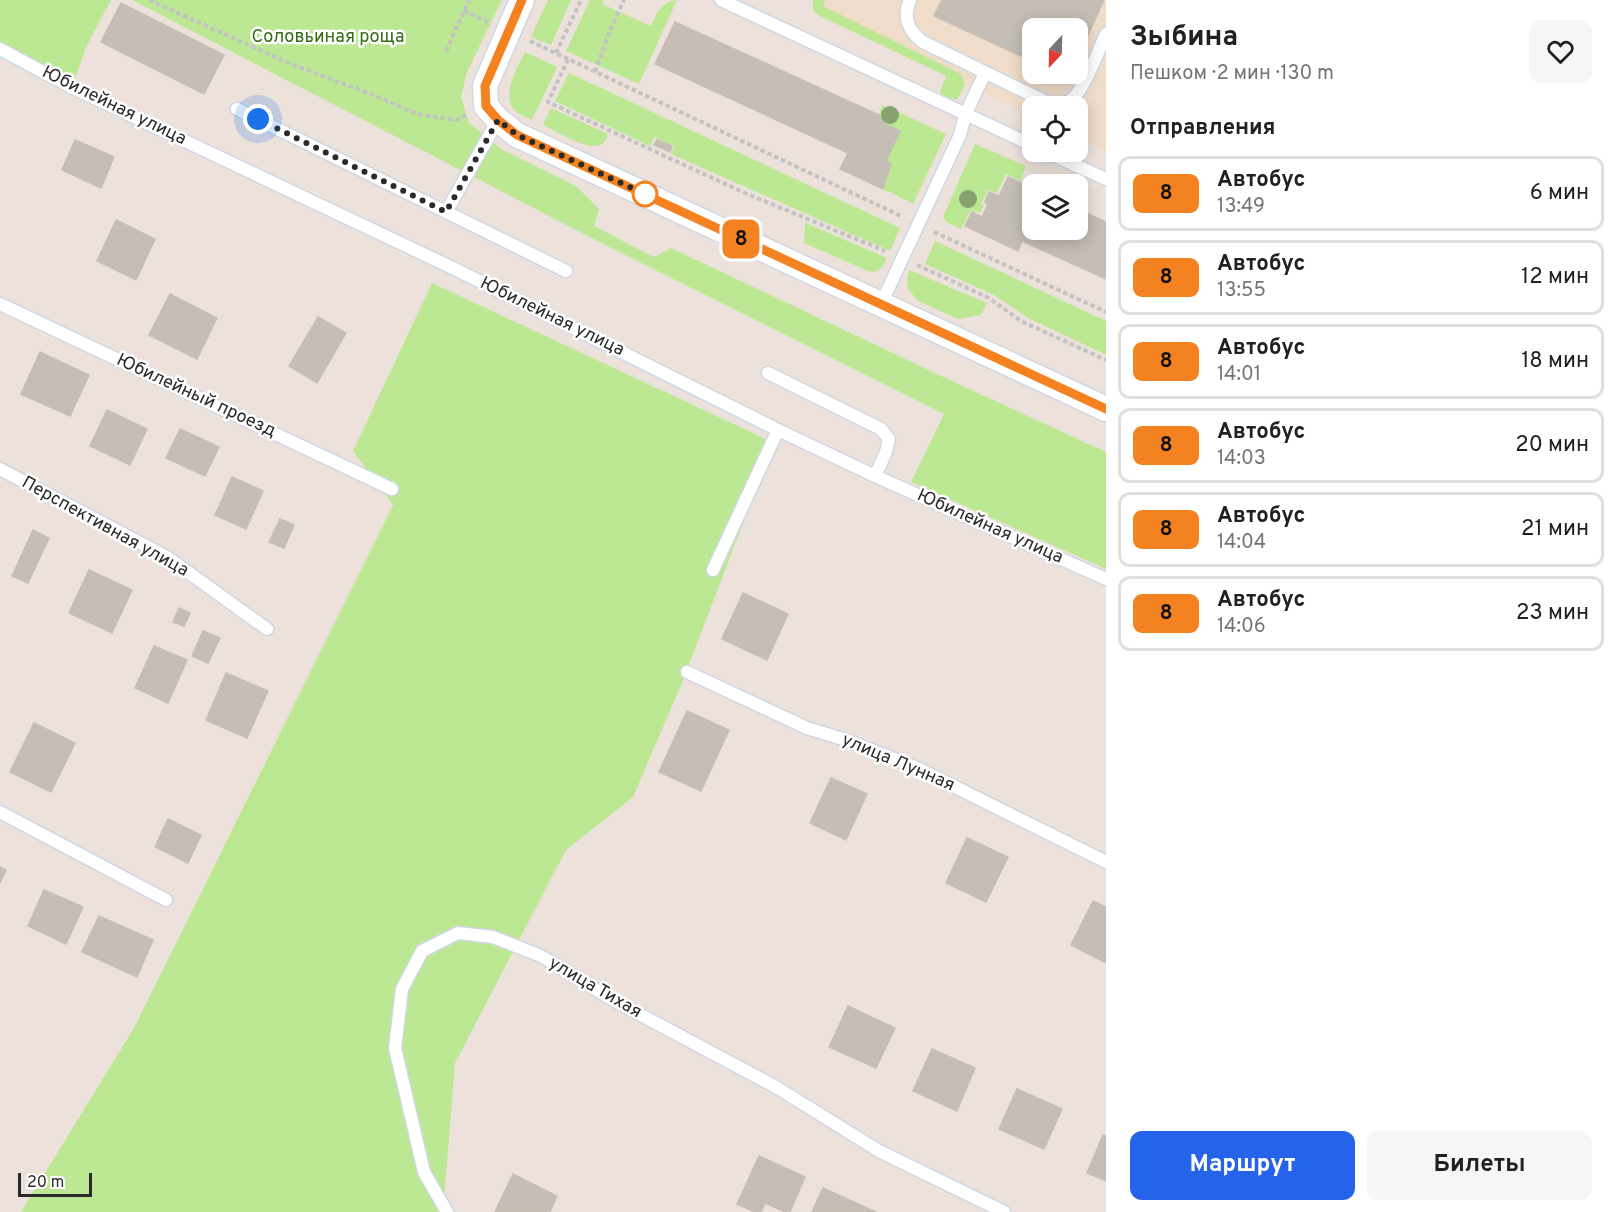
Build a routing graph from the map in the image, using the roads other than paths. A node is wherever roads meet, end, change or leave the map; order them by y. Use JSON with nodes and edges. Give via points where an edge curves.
{"nodes":[{"id":1,"x":522,"y":0,"type":"edge"},
{"id":2,"x":721,"y":0,"type":"edge"},
{"id":3,"x":910,"y":0,"type":"edge"},
{"id":4,"x":1106,"y":34,"type":"edge"},
{"id":5,"x":0,"y":49,"type":"edge"},
{"id":6,"x":985,"y":73,"type":"junction"},
{"id":7,"x":237,"y":109,"type":"dead end"},
{"id":8,"x":492,"y":113,"type":"junction"},
{"id":9,"x":965,"y":115,"type":"junction"},
{"id":10,"x":1022,"y":141,"type":"edge"},
{"id":11,"x":1068,"y":162,"type":"edge"},
{"id":12,"x":1106,"y":179,"type":"edge"},
{"id":13,"x":446,"y":212,"type":"junction"},
{"id":14,"x":566,"y":271,"type":"dead end"},
{"id":15,"x":0,"y":304,"type":"edge"},
{"id":16,"x":881,"y":304,"type":"junction"},
{"id":17,"x":768,"y":373,"type":"dead end"},
{"id":18,"x":1106,"y":409,"type":"edge"},
{"id":19,"x":778,"y":430,"type":"junction"},
{"id":20,"x":0,"y":469,"type":"edge"},
{"id":21,"x":875,"y":476,"type":"junction"},
{"id":22,"x":392,"y":489,"type":"dead end"},
{"id":23,"x":714,"y":570,"type":"dead end"},
{"id":24,"x":1106,"y":579,"type":"edge"},
{"id":25,"x":267,"y":629,"type":"dead end"},
{"id":26,"x":687,"y":672,"type":"dead end"},
{"id":27,"x":0,"y":812,"type":"edge"},
{"id":28,"x":1106,"y":862,"type":"edge"},
{"id":29,"x":166,"y":900,"type":"dead end"},
{"id":30,"x":447,"y":1212,"type":"edge"},
{"id":31,"x":1004,"y":1212,"type":"edge"}],
"edges":[{"from":1,"to":8,"type":"street","via":[[485,86]]},
{"from":2,"to":9,"type":"lane"},
{"from":3,"to":6,"type":"lane","via":[[906,8],[912,34]]},
{"from":4,"to":6,"type":"lane","via":[[1080,90],[1071,100],[1059,104],[1044,101]]},
{"from":5,"to":19,"type":"lane","name":"Юбилейная улица"},
{"from":6,"to":9,"type":"lane"},
{"from":7,"to":13,"type":"lane"},
{"from":8,"to":13,"type":"lane"},
{"from":8,"to":16,"type":"street","via":[[517,135]]},
{"from":9,"to":10,"type":"lane"},
{"from":9,"to":16,"type":"lane","via":[[960,135]]},
{"from":11,"to":12,"type":"lane"},
{"from":13,"to":14,"type":"lane"},
{"from":15,"to":22,"type":"lane","name":"Юбилейный проезд"},
{"from":16,"to":18,"type":"street"},
{"from":17,"to":21,"type":"lane","via":[[882,429],[890,439]]},
{"from":19,"to":21,"type":"lane","name":"Юбилейная улица"},
{"from":19,"to":23,"type":"lane"},
{"from":20,"to":25,"type":"lane","name":"Перспективная улица","via":[[167,557]]},
{"from":21,"to":24,"type":"lane","name":"Юбилейная улица"},
{"from":26,"to":28,"type":"lane","name":"улица Лунная","via":[[807,728],[915,767]]},
{"from":27,"to":29,"type":"lane"},
{"from":30,"to":31,"type":"lane","name":"улица Тихая","via":[[424,1172],[395,1048],[402,989],[422,951],[458,933],[493,937],[541,956],[776,1087],[879,1151]]}]}
